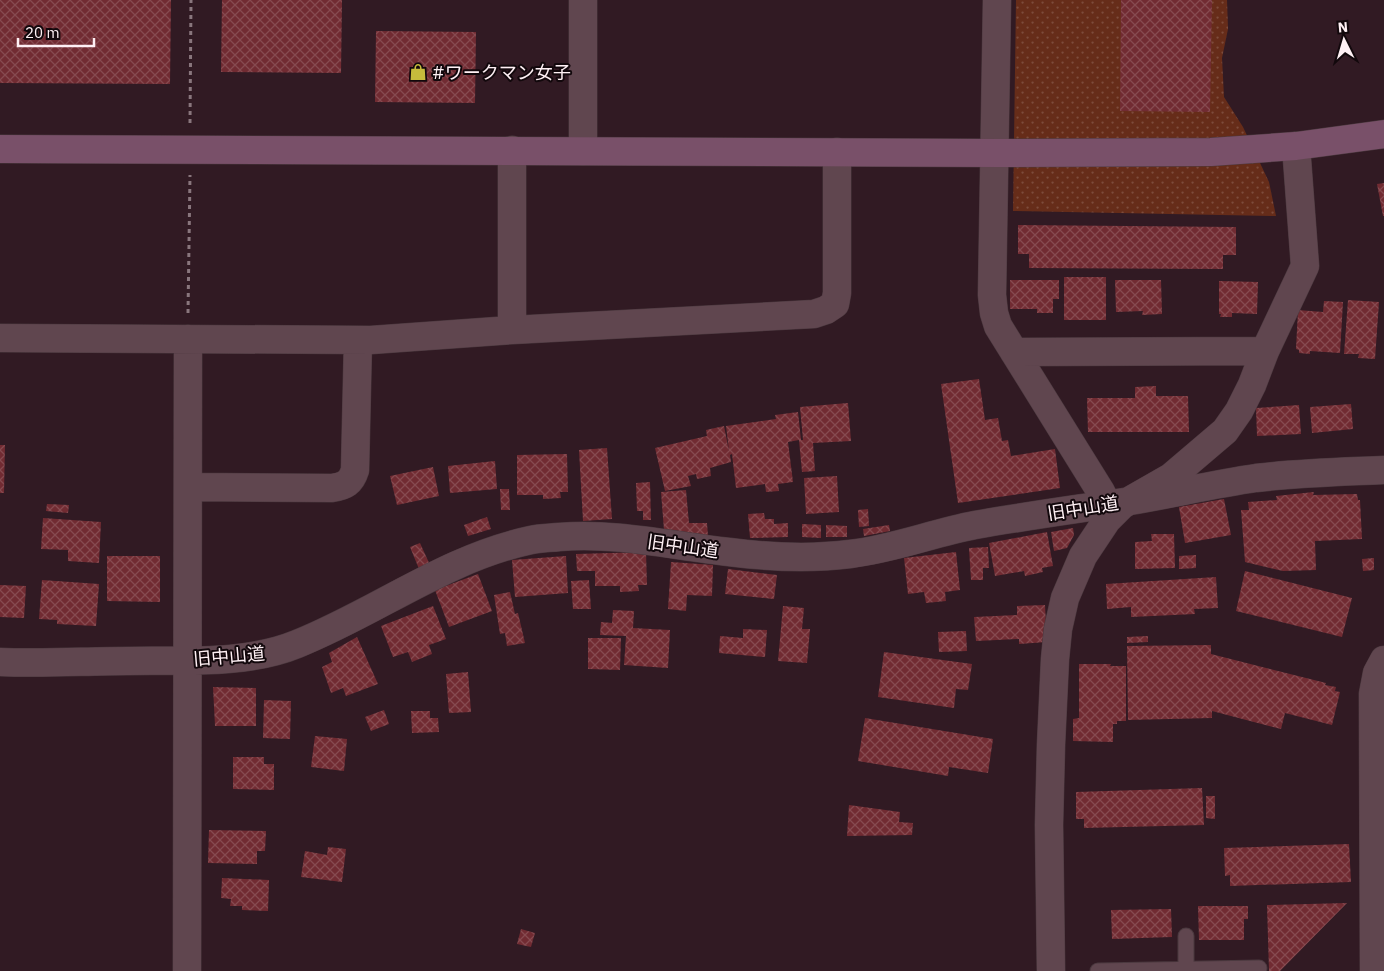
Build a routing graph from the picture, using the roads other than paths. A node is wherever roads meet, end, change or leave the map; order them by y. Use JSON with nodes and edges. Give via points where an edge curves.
{"nodes":[{"id":1,"x":583,"y":0,"type":"edge"},
{"id":2,"x":997,"y":0,"type":"edge"},
{"id":3,"x":1384,"y":134,"type":"edge"},
{"id":4,"x":1296,"y":146,"type":"junction"},
{"id":5,"x":0,"y":149,"type":"edge"},
{"id":6,"x":512,"y":150,"type":"junction"},
{"id":7,"x":583,"y":151,"type":"junction"},
{"id":8,"x":837,"y":152,"type":"junction"},
{"id":9,"x":995,"y":153,"type":"junction"},
{"id":10,"x":512,"y":330,"type":"junction"},
{"id":11,"x":0,"y":338,"type":"edge"},
{"id":12,"x":188,"y":339,"type":"junction"},
{"id":13,"x":358,"y":340,"type":"junction"},
{"id":14,"x":1265,"y":351,"type":"junction"},
{"id":15,"x":1014,"y":352,"type":"junction"},
{"id":16,"x":1384,"y":470,"type":"edge"},
{"id":17,"x":188,"y":487,"type":"junction"},
{"id":18,"x":1118,"y":502,"type":"junction"},
{"id":19,"x":187,"y":660,"type":"junction"},
{"id":20,"x":1384,"y":660,"type":"edge"},
{"id":21,"x":0,"y":662,"type":"edge"},
{"id":22,"x":1186,"y":936,"type":"dead end"},
{"id":23,"x":1259,"y":968,"type":"dead end"},
{"id":24,"x":1186,"y":969,"type":"junction"},
{"id":25,"x":187,"y":971,"type":"edge"},
{"id":26,"x":1051,"y":971,"type":"edge"},
{"id":27,"x":1098,"y":971,"type":"edge"},
{"id":28,"x":1374,"y":971,"type":"edge"}],
"edges":[{"from":1,"to":7,"type":"street"},
{"from":2,"to":9,"type":"street"},
{"from":3,"to":4,"type":"street"},
{"from":4,"to":9,"type":"street","via":[[1211,152]]},
{"from":4,"to":14,"type":"street","via":[[1305,266]]},
{"from":5,"to":6,"type":"street"},
{"from":6,"to":7,"type":"street"},
{"from":6,"to":10,"type":"street"},
{"from":7,"to":8,"type":"street"},
{"from":8,"to":9,"type":"street"},
{"from":8,"to":10,"type":"street","via":[[837,293],[835,304],[826,310],[814,314]]},
{"from":9,"to":15,"type":"street","via":[[992,296],[998,326]]},
{"from":10,"to":13,"type":"street"},
{"from":11,"to":12,"type":"street"},
{"from":12,"to":13,"type":"street"},
{"from":12,"to":17,"type":"street"},
{"from":13,"to":17,"type":"street","via":[[355,470],[352,480],[342,487],[332,488]]},
{"from":14,"to":15,"type":"street"},
{"from":14,"to":18,"type":"street","via":[[1239,411],[1225,431],[1171,477]]},
{"from":15,"to":18,"type":"street","via":[[1101,492]]},
{"from":16,"to":18,"type":"street","name":"旧中山道","via":[[1256,478]]},
{"from":17,"to":19,"type":"street"},
{"from":18,"to":19,"type":"street","name":"旧中山道","via":[[970,526],[900,545],[807,557],[731,553],[596,535],[532,540],[453,566],[334,628],[280,651],[249,658]]},
{"from":18,"to":26,"type":"street","via":[[1083,556],[1065,598],[1058,629],[1050,745]]},
{"from":19,"to":21,"type":"street","name":"旧中山道"},
{"from":19,"to":25,"type":"street"},
{"from":20,"to":28,"type":"street","via":[[1377,673],[1373,694]]},
{"from":22,"to":24,"type":"lane"},
{"from":23,"to":24,"type":"lane"},
{"from":24,"to":27,"type":"lane"}]}
